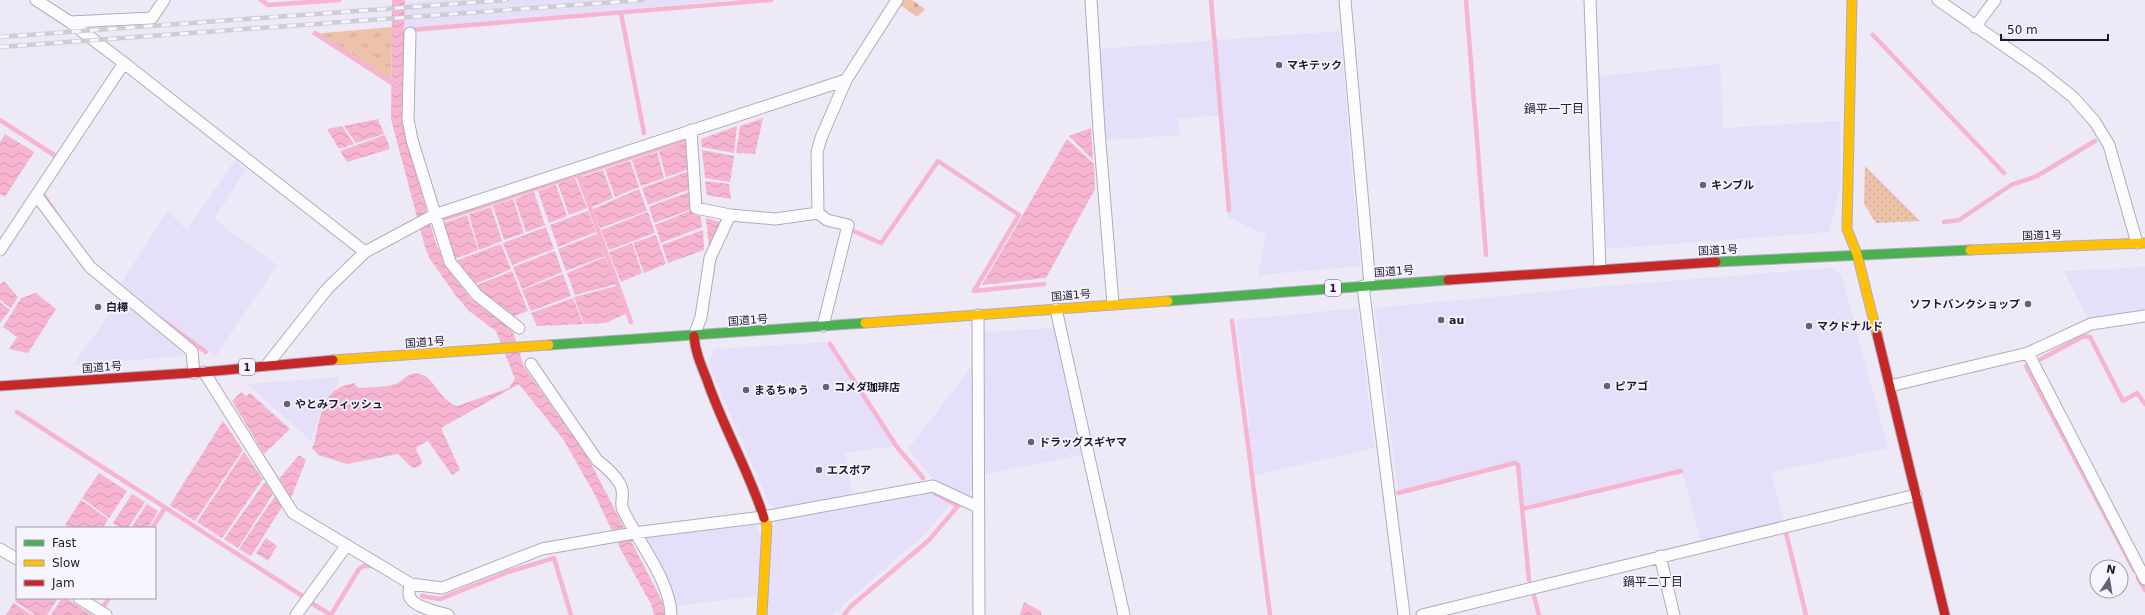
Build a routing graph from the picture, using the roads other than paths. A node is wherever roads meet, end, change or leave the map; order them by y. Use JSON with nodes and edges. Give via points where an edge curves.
{"nodes":[{"id":1,"x":36,"y":0,"type":"edge"},
{"id":2,"x":164,"y":0,"type":"edge"},
{"id":3,"x":897,"y":0,"type":"edge"},
{"id":4,"x":1091,"y":0,"type":"edge"},
{"id":5,"x":1345,"y":0,"type":"edge"},
{"id":6,"x":1590,"y":0,"type":"edge"},
{"id":7,"x":1852,"y":0,"type":"edge"},
{"id":8,"x":1938,"y":0,"type":"edge"},
{"id":9,"x":1995,"y":0,"type":"edge"},
{"id":10,"x":70,"y":22,"type":"junction"},
{"id":11,"x":1975,"y":27,"type":"junction"},
{"id":12,"x":410,"y":33,"type":"dead end"},
{"id":13,"x":124,"y":63,"type":"junction"},
{"id":14,"x":846,"y":80,"type":"junction"},
{"id":15,"x":691,"y":130,"type":"junction"},
{"id":16,"x":37,"y":196,"type":"junction"},
{"id":17,"x":818,"y":213,"type":"junction"},
{"id":18,"x":434,"y":215,"type":"junction"},
{"id":19,"x":730,"y":215,"type":"junction"},
{"id":20,"x":2141,"y":243,"type":"edge"},
{"id":21,"x":0,"y":250,"type":"edge"},
{"id":22,"x":365,"y":252,"type":"junction"},
{"id":23,"x":1857,"y":254,"type":"junction"},
{"id":24,"x":1600,"y":269,"type":"junction"},
{"id":25,"x":1367,"y":285,"type":"junction"},
{"id":26,"x":1113,"y":304,"type":"junction"},
{"id":27,"x":1056,"y":309,"type":"junction"},
{"id":28,"x":978,"y":315,"type":"junction"},
{"id":29,"x":2145,"y":316,"type":"edge"},
{"id":30,"x":823,"y":326,"type":"junction"},
{"id":31,"x":519,"y":328,"type":"dead end"},
{"id":32,"x":694,"y":336,"type":"junction"},
{"id":33,"x":2028,"y":353,"type":"junction"},
{"id":34,"x":531,"y":364,"type":"dead end"},
{"id":35,"x":267,"y":365,"type":"junction"},
{"id":36,"x":199,"y":372,"type":"junction"},
{"id":37,"x":0,"y":386,"type":"edge"},
{"id":38,"x":1890,"y":386,"type":"junction"},
{"id":39,"x":1916,"y":495,"type":"junction"},
{"id":40,"x":978,"y":507,"type":"junction"},
{"id":41,"x":763,"y":517,"type":"junction"},
{"id":42,"x":634,"y":533,"type":"junction"},
{"id":43,"x":347,"y":545,"type":"junction"},
{"id":44,"x":0,"y":549,"type":"edge"},
{"id":45,"x":1660,"y":556,"type":"junction"},
{"id":46,"x":16,"y":558,"type":"edge"},
{"id":47,"x":2145,"y":579,"type":"edge"},
{"id":48,"x":411,"y":584,"type":"junction"},
{"id":49,"x":81,"y":599,"type":"edge"},
{"id":50,"x":106,"y":615,"type":"edge"},
{"id":51,"x":296,"y":615,"type":"edge"},
{"id":52,"x":448,"y":615,"type":"edge"},
{"id":53,"x":671,"y":615,"type":"edge"},
{"id":54,"x":762,"y":615,"type":"edge"},
{"id":55,"x":979,"y":615,"type":"edge"},
{"id":56,"x":1124,"y":615,"type":"edge"},
{"id":57,"x":1404,"y":615,"type":"edge"},
{"id":58,"x":1422,"y":615,"type":"edge"},
{"id":59,"x":1674,"y":615,"type":"edge"},
{"id":60,"x":1945,"y":615,"type":"edge"}],
"edges":[{"from":1,"to":10,"type":"street"},
{"from":2,"to":10,"type":"street","via":[[152,18]]},
{"from":3,"to":14,"type":"street"},
{"from":4,"to":26,"type":"street"},
{"from":5,"to":25,"type":"street"},
{"from":6,"to":24,"type":"street"},
{"from":7,"to":23,"type":"main road","via":[[1847,229]]},
{"from":8,"to":11,"type":"street"},
{"from":9,"to":11,"type":"street"},
{"from":10,"to":13,"type":"street"},
{"from":11,"to":20,"type":"street","via":[[2073,97],[2095,122],[2108,145]]},
{"from":12,"to":18,"type":"street","via":[[408,119]]},
{"from":13,"to":16,"type":"street"},
{"from":13,"to":22,"type":"street"},
{"from":14,"to":15,"type":"street"},
{"from":14,"to":17,"type":"street","via":[[817,152]]},
{"from":15,"to":18,"type":"street"},
{"from":15,"to":19,"type":"street","via":[[696,208]]},
{"from":16,"to":21,"type":"street"},
{"from":16,"to":36,"type":"street","via":[[90,268],[192,351]]},
{"from":17,"to":19,"type":"street","via":[[775,219]]},
{"from":17,"to":30,"type":"street","via":[[827,220],[848,225]]},
{"from":18,"to":22,"type":"street"},
{"from":18,"to":31,"type":"street","via":[[450,262],[477,295]]},
{"from":19,"to":32,"type":"street","via":[[710,258],[701,318]]},
{"from":20,"to":23,"type":"main road","name":"国道1号","number":"1"},
{"from":22,"to":35,"type":"street","via":[[327,289]]},
{"from":23,"to":24,"type":"main road","name":"国道1号","number":"1"},
{"from":23,"to":38,"type":"main road"},
{"from":24,"to":25,"type":"main road","name":"国道1号","number":"1"},
{"from":25,"to":26,"type":"main road","name":"国道1号","number":"1"},
{"from":25,"to":57,"type":"street"},
{"from":26,"to":27,"type":"main road","name":"国道1号","number":"1"},
{"from":27,"to":28,"type":"main road","name":"国道1号","number":"1"},
{"from":27,"to":56,"type":"street"},
{"from":28,"to":30,"type":"main road","name":"国道1号","number":"1"},
{"from":28,"to":40,"type":"street"},
{"from":29,"to":33,"type":"street","via":[[2091,324]]},
{"from":30,"to":32,"type":"main road","name":"国道1号","number":"1"},
{"from":32,"to":35,"type":"main road","name":"国道1号","number":"1"},
{"from":32,"to":41,"type":"main road","via":[[695,347],[715,404],[756,493]]},
{"from":33,"to":38,"type":"street"},
{"from":33,"to":47,"type":"street"},
{"from":34,"to":42,"type":"street","via":[[597,460],[608,468],[621,485],[624,496],[622,508]]},
{"from":35,"to":36,"type":"main road","name":"国道1号","number":"1"},
{"from":36,"to":37,"type":"main road","name":"国道1号","number":"1"},
{"from":36,"to":43,"type":"street","via":[[292,513]]},
{"from":38,"to":39,"type":"main road"},
{"from":39,"to":45,"type":"street"},
{"from":39,"to":60,"type":"main road"},
{"from":40,"to":41,"type":"street","via":[[933,486]]},
{"from":40,"to":55,"type":"street"},
{"from":41,"to":42,"type":"street"},
{"from":41,"to":54,"type":"main road","via":[[767,526]]},
{"from":42,"to":48,"type":"street","via":[[542,549],[442,588]]},
{"from":42,"to":53,"type":"street","via":[[662,581]]},
{"from":43,"to":48,"type":"street"},
{"from":43,"to":51,"type":"street"},
{"from":44,"to":46,"type":"street"},
{"from":45,"to":58,"type":"street"},
{"from":45,"to":59,"type":"street"},
{"from":48,"to":52,"type":"street","via":[[408,594],[412,601]]},
{"from":49,"to":50,"type":"street"}]}
